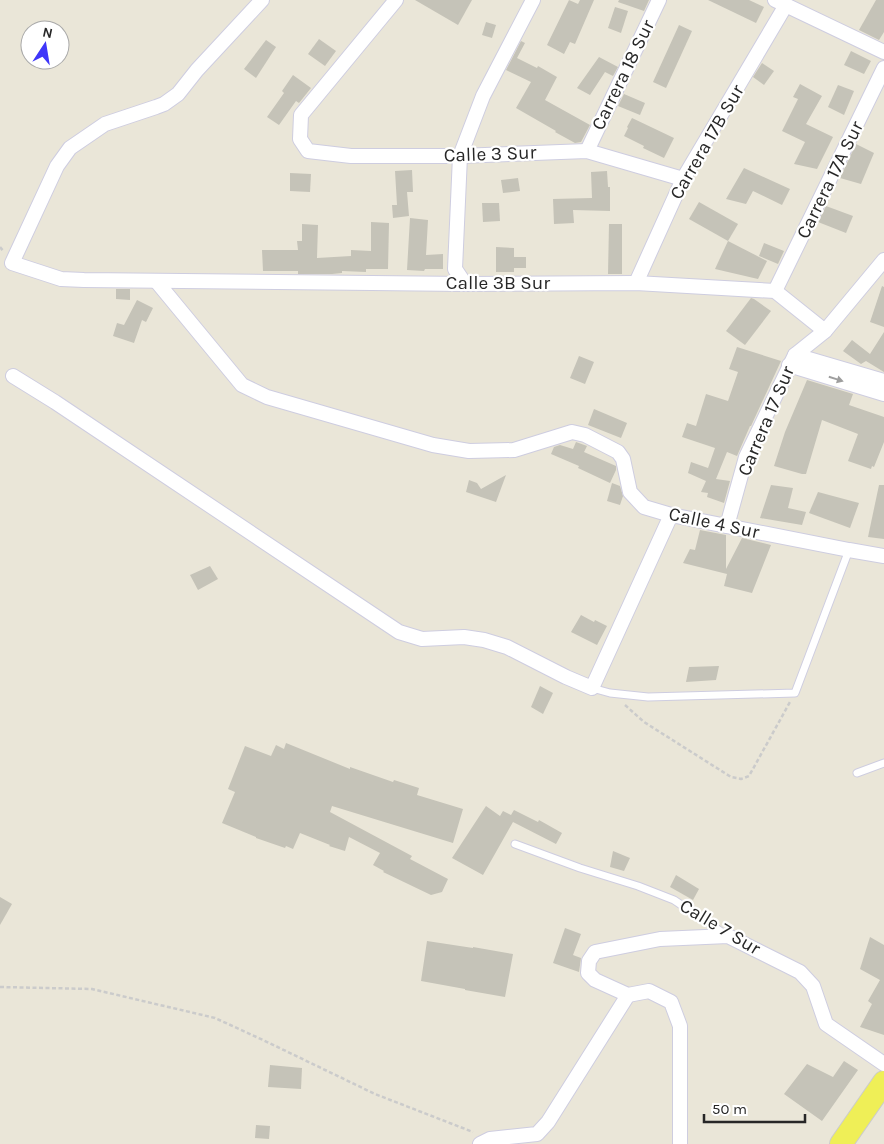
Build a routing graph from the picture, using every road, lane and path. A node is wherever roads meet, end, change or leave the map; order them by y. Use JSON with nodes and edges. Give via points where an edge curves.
{"nodes":[{"id":1,"x":262,"y":0,"type":"edge"},
{"id":2,"x":396,"y":0,"type":"edge"},
{"id":3,"x":533,"y":0,"type":"edge"},
{"id":4,"x":659,"y":0,"type":"edge"},
{"id":5,"x":781,"y":3,"type":"edge"},
{"id":6,"x":884,"y":52,"type":"edge"},
{"id":7,"x":884,"y":68,"type":"edge"},
{"id":8,"x":587,"y":150,"type":"junction"},
{"id":9,"x":460,"y":156,"type":"junction"},
{"id":10,"x":683,"y":179,"type":"junction"},
{"id":11,"x":884,"y":260,"type":"edge"},
{"id":12,"x":157,"y":282,"type":"junction"},
{"id":13,"x":636,"y":283,"type":"junction"},
{"id":14,"x":465,"y":284,"type":"junction"},
{"id":15,"x":775,"y":292,"type":"junction"},
{"id":16,"x":825,"y":331,"type":"junction"},
{"id":17,"x":792,"y":360,"type":"junction"},
{"id":18,"x":13,"y":376,"type":"dead end"},
{"id":19,"x":884,"y":381,"type":"edge"},
{"id":20,"x":884,"y":394,"type":"edge"},
{"id":21,"x":671,"y":515,"type":"junction"},
{"id":22,"x":727,"y":526,"type":"junction"},
{"id":23,"x":849,"y":550,"type":"junction"},
{"id":24,"x":884,"y":556,"type":"edge"},
{"id":25,"x":592,"y":688,"type":"junction"},
{"id":26,"x":610,"y":693,"type":"junction"},
{"id":27,"x":795,"y":693,"type":"junction"},
{"id":28,"x":884,"y":763,"type":"edge"},
{"id":29,"x":857,"y":773,"type":"dead end"},
{"id":30,"x":515,"y":844,"type":"dead end"},
{"id":31,"x":728,"y":936,"type":"junction"},
{"id":32,"x":0,"y":987,"type":"edge"},
{"id":33,"x":628,"y":995,"type":"junction"},
{"id":34,"x":884,"y":1064,"type":"edge"},
{"id":35,"x":884,"y":1082,"type":"edge"},
{"id":36,"x":485,"y":1141,"type":"edge"},
{"id":37,"x":680,"y":1144,"type":"edge"},
{"id":38,"x":841,"y":1144,"type":"edge"}],
"edges":[{"from":1,"to":12,"type":"street","name":"Calle 3B Sur","via":[[178,94],[164,104],[105,124],[70,148],[57,166],[12,263],[61,279]]},
{"from":2,"to":9,"type":"street","name":"Calle 3 Sur","via":[[301,115],[300,139],[308,150],[351,156]]},
{"from":3,"to":9,"type":"street","via":[[482,96]]},
{"from":4,"to":8,"type":"street","name":"Carrera 18 Sur"},
{"from":5,"to":6,"type":"street"},
{"from":5,"to":10,"type":"street","name":"Carrera 17B Sur"},
{"from":7,"to":15,"type":"street","name":"Carrera 17A Sur"},
{"from":8,"to":9,"type":"street","name":"Calle 3 Sur"},
{"from":8,"to":10,"type":"street","name":"Calle 3 Sur"},
{"from":9,"to":14,"type":"street","via":[[456,269]]},
{"from":10,"to":13,"type":"street","name":"Carrera 17B Sur"},
{"from":11,"to":16,"type":"street","name":"Carrera 17 Sur"},
{"from":12,"to":14,"type":"street","name":"Calle 3B Sur"},
{"from":12,"to":21,"type":"street","name":"Calle 4 Sur","via":[[242,385],[267,397],[433,445],[469,452],[514,450],[572,432],[585,435],[618,452],[630,492],[644,507]]},
{"from":13,"to":14,"type":"street","name":"Calle 3B Sur"},
{"from":13,"to":15,"type":"street","name":"Calle 3B Sur"},
{"from":15,"to":16,"type":"street"},
{"from":16,"to":17,"type":"street","name":"Carrera 17 Sur"},
{"from":17,"to":19,"type":"street"},
{"from":17,"to":20,"type":"street","one_way":true},
{"from":17,"to":22,"type":"street","name":"Carrera 17 Sur","via":[[746,457]]},
{"from":18,"to":25,"type":"street","via":[[399,632],[422,639],[464,637],[484,640],[507,647]]},
{"from":21,"to":22,"type":"street","name":"Calle 4 Sur"},
{"from":21,"to":25,"type":"street"},
{"from":22,"to":23,"type":"street","name":"Calle 4 Sur"},
{"from":23,"to":24,"type":"street","name":"Calle 4 Sur"},
{"from":23,"to":27,"type":"lane"},
{"from":25,"to":26,"type":"lane"},
{"from":26,"to":27,"type":"lane","via":[[648,697]]},
{"from":26,"to":27,"type":"path","via":[[644,722],[731,777],[740,779],[750,776]]},
{"from":28,"to":29,"type":"lane"},
{"from":30,"to":31,"type":"lane","name":"Calle 7 Sur","via":[[674,900]]},
{"from":31,"to":33,"type":"street","via":[[660,939],[595,952],[589,961],[588,973],[595,980]]},
{"from":31,"to":34,"type":"street","name":"Calle 7 Sur","via":[[800,972],[813,986],[826,1024]]},
{"from":32,"to":36,"type":"path","via":[[92,989],[215,1018],[375,1094]]},
{"from":33,"to":36,"type":"street","via":[[548,1122],[537,1134]]},
{"from":33,"to":37,"type":"street","via":[[649,991],[671,1002],[680,1026]]},
{"from":35,"to":38,"type":"main road"}]}
